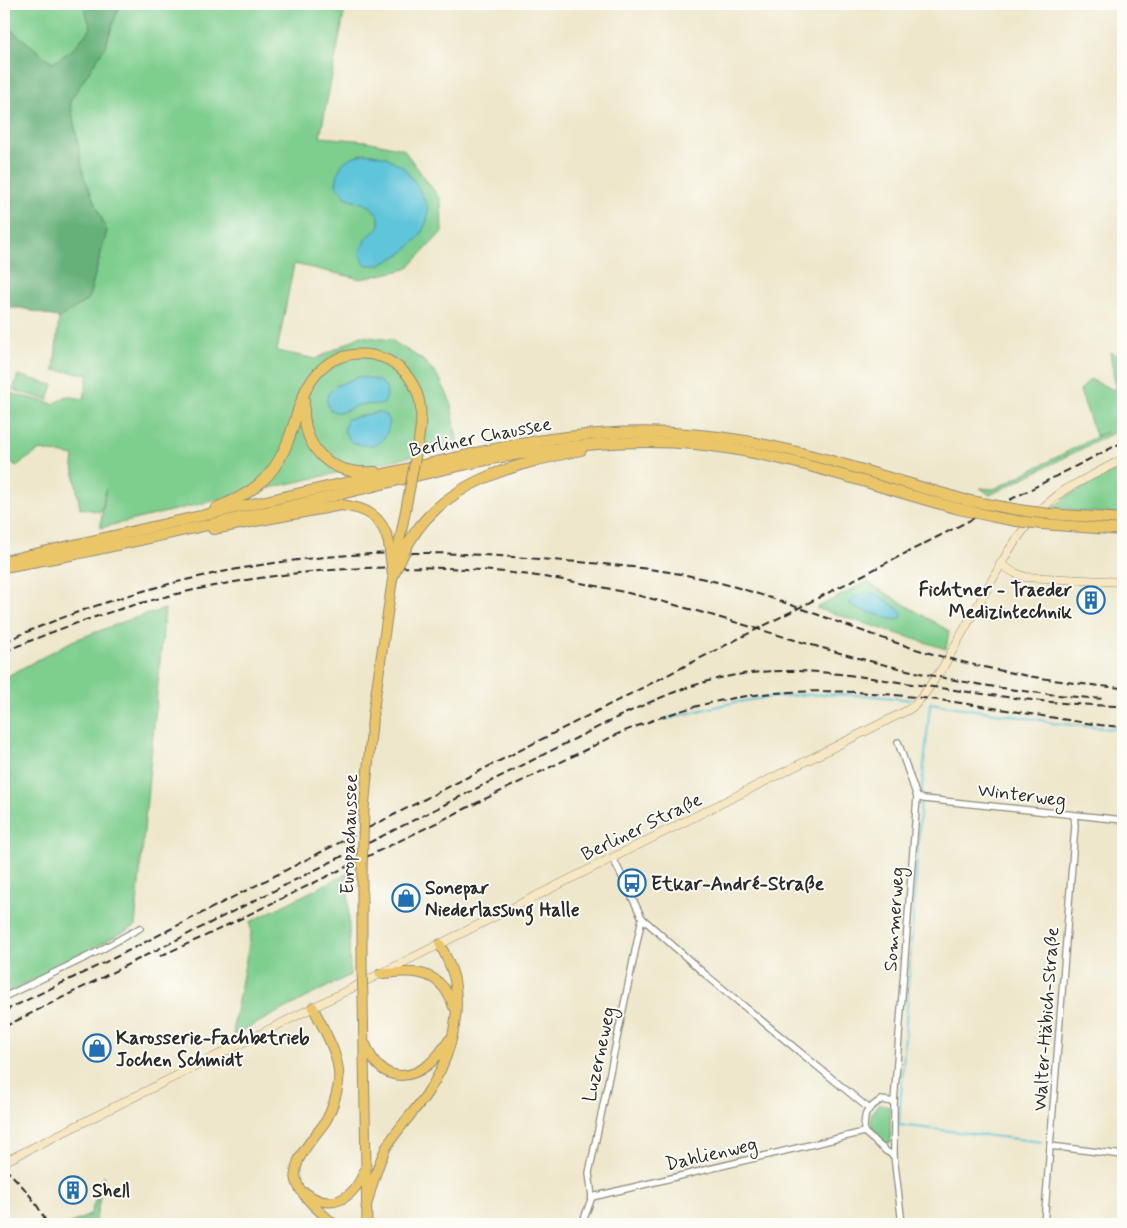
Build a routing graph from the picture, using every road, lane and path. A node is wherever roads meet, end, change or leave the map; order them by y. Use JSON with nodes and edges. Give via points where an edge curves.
{"nodes":[{"id":1,"x":309,"y":384,"type":"junction"},
{"id":2,"x":616,"y":443,"type":"junction"},
{"id":3,"x":1123,"y":459,"type":"edge"},
{"id":4,"x":401,"y":470,"type":"junction"},
{"id":5,"x":1123,"y":519,"type":"edge"},
{"id":6,"x":182,"y":520,"type":"junction"},
{"id":7,"x":1123,"y":530,"type":"edge"},
{"id":8,"x":169,"y":533,"type":"junction"},
{"id":9,"x":399,"y":544,"type":"junction"},
{"id":10,"x":4,"y":561,"type":"edge"},
{"id":11,"x":1000,"y":564,"type":"junction"},
{"id":12,"x":4,"y":568,"type":"edge"},
{"id":13,"x":393,"y":576,"type":"junction"},
{"id":14,"x":1123,"y":582,"type":"edge"},
{"id":15,"x":898,"y":742,"type":"dead end"},
{"id":16,"x":920,"y":798,"type":"junction"},
{"id":17,"x":1074,"y":815,"type":"junction"},
{"id":18,"x":1123,"y":820,"type":"edge"},
{"id":19,"x":613,"y":858,"type":"junction"},
{"id":20,"x":642,"y":918,"type":"junction"},
{"id":21,"x":140,"y":928,"type":"dead end"},
{"id":22,"x":440,"y":944,"type":"junction"},
{"id":23,"x":380,"y":974,"type":"junction"},
{"id":24,"x":4,"y":997,"type":"edge"},
{"id":25,"x":313,"y":1007,"type":"junction"},
{"id":26,"x":455,"y":1020,"type":"junction"},
{"id":27,"x":363,"y":1037,"type":"junction"},
{"id":28,"x":451,"y":1038,"type":"junction"},
{"id":29,"x":894,"y":1102,"type":"junction"},
{"id":30,"x":868,"y":1108,"type":"junction"},
{"id":31,"x":864,"y":1132,"type":"junction"},
{"id":32,"x":1050,"y":1146,"type":"junction"},
{"id":33,"x":1123,"y":1155,"type":"edge"},
{"id":34,"x":894,"y":1156,"type":"junction"},
{"id":35,"x":4,"y":1162,"type":"edge"},
{"id":36,"x":366,"y":1167,"type":"junction"},
{"id":37,"x":298,"y":1187,"type":"junction"},
{"id":38,"x":592,"y":1197,"type":"junction"},
{"id":39,"x":366,"y":1207,"type":"junction"},
{"id":40,"x":334,"y":1224,"type":"edge"},
{"id":41,"x":366,"y":1224,"type":"edge"},
{"id":42,"x":582,"y":1224,"type":"edge"},
{"id":43,"x":902,"y":1224,"type":"edge"},
{"id":44,"x":1044,"y":1224,"type":"edge"}],
"edges":[{"from":1,"to":4,"type":"highway","via":[[303,417],[317,452],[329,462],[356,472]]},
{"from":1,"to":6,"type":"highway","via":[[302,396],[287,445],[261,484],[242,496]]},
{"from":1,"to":9,"type":"main road","bridge":true,"via":[[326,365],[354,354],[383,357],[409,378],[419,399],[420,429]]},
{"from":2,"to":7,"type":"highway","name":"Berliner Chaussee","bridge":true,"via":[[672,443],[743,451],[959,510],[1017,521]]},
{"from":2,"to":8,"type":"highway","name":"Berliner Chaussee","via":[[516,453]]},
{"from":2,"to":9,"type":"highway","via":[[514,466],[484,478],[445,500],[415,533]]},
{"from":3,"to":11,"type":"street","name":"Berliner Straße","via":[[1069,487],[1044,505],[1024,526]]},
{"from":4,"to":5,"type":"highway","name":"Berliner Chaussee","bridge":true,"via":[[568,437],[680,435],[745,441],[786,450],[966,500],[1008,508]]},
{"from":4,"to":6,"type":"highway","name":"Berliner Chaussee"},
{"from":6,"to":10,"type":"highway","name":"Berliner Chaussee"},
{"from":8,"to":9,"type":"highway","via":[[231,527],[341,505],[367,511]]},
{"from":8,"to":12,"type":"highway","name":"Berliner Chaussee"},
{"from":9,"to":13,"type":"highway","bridge":true},
{"from":9,"to":13,"type":"highway","bridge":true},
{"from":11,"to":14,"type":"street","via":[[1028,577]]},
{"from":11,"to":19,"type":"street","name":"Berliner Straße","via":[[926,694],[915,705]]},
{"from":13,"to":27,"type":"main road","name":"Europachaussee","bridge":true,"via":[[372,713],[364,809]]},
{"from":15,"to":16,"type":"street","name":"Sommerweg"},
{"from":16,"to":17,"type":"street","name":"Winterweg"},
{"from":16,"to":29,"type":"street","name":"Sommerweg"},
{"from":17,"to":18,"type":"street","name":"Winterweg"},
{"from":17,"to":32,"type":"street","name":"Walter-Häbich-Straße"},
{"from":19,"to":20,"type":"street"},
{"from":19,"to":22,"type":"street","name":"Berliner Straße"},
{"from":20,"to":30,"type":"street"},
{"from":20,"to":38,"type":"street","name":"Luzerneweg","via":[[589,1173]]},
{"from":21,"to":24,"type":"street"},
{"from":22,"to":23,"type":"street","name":"Berliner Straße"},
{"from":22,"to":26,"type":"main road","via":[[455,983]]},
{"from":23,"to":25,"type":"street","name":"Berliner Straße"},
{"from":23,"to":26,"type":"main road","via":[[419,973],[435,979],[451,999]]},
{"from":25,"to":35,"type":"street","name":"Berliner Straße"},
{"from":25,"to":37,"type":"main road","via":[[334,1052],[338,1085],[334,1104],[297,1164]]},
{"from":26,"to":28,"type":"main road"},
{"from":27,"to":28,"type":"main road","via":[[376,1065],[393,1075],[418,1071],[430,1063]]},
{"from":27,"to":36,"type":"main road","name":"Europachaussee"},
{"from":28,"to":39,"type":"main road","via":[[433,1084],[381,1158]]},
{"from":29,"to":30,"type":"street","via":[[881,1100]]},
{"from":29,"to":34,"type":"street","name":"Sommerweg"},
{"from":30,"to":31,"type":"street"},
{"from":31,"to":34,"type":"street"},
{"from":31,"to":38,"type":"street","name":"Dahlienweg"},
{"from":32,"to":33,"type":"street"},
{"from":32,"to":44,"type":"street","name":"Walter-Häbich-Straße"},
{"from":34,"to":43,"type":"street","name":"Sommerweg"},
{"from":36,"to":37,"type":"main road","via":[[356,1188],[340,1200],[320,1201]]},
{"from":36,"to":39,"type":"main road","name":"Europachaussee"},
{"from":37,"to":40,"type":"main road"},
{"from":38,"to":42,"type":"street"},
{"from":39,"to":41,"type":"main road","name":"Europachaussee"}]}
